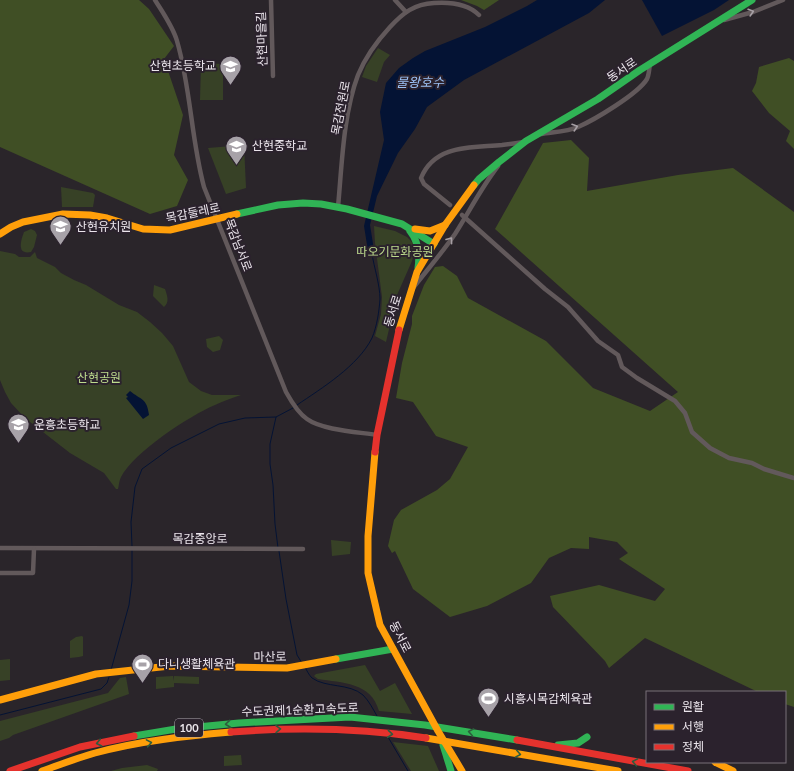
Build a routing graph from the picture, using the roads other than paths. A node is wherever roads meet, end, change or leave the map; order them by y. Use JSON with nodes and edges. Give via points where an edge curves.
{"nodes":[{"id":1,"x":156,"y":0,"type":"edge"},
{"id":2,"x":271,"y":0,"type":"edge"},
{"id":3,"x":395,"y":0,"type":"edge"},
{"id":4,"x":752,"y":0,"type":"edge"},
{"id":5,"x":783,"y":0,"type":"edge"},
{"id":6,"x":406,"y":12,"type":"junction"},
{"id":7,"x":479,"y":15,"type":"dead end"},
{"id":8,"x":718,"y":21,"type":"junction"},
{"id":9,"x":650,"y":64,"type":"junction"},
{"id":10,"x":273,"y":76,"type":"dead end"},
{"id":11,"x":537,"y":135,"type":"junction"},
{"id":12,"x":526,"y":141,"type":"junction"},
{"id":13,"x":505,"y":157,"type":"junction"},
{"id":14,"x":450,"y":205,"type":"dead end"},
{"id":15,"x":338,"y":207,"type":"junction"},
{"id":16,"x":464,"y":217,"type":"junction"},
{"id":17,"x":217,"y":219,"type":"junction"},
{"id":18,"x":402,"y":224,"type":"junction"},
{"id":19,"x":445,"y":225,"type":"junction"},
{"id":20,"x":0,"y":234,"type":"edge"},
{"id":21,"x":434,"y":244,"type":"junction"},
{"id":22,"x":417,"y":272,"type":"junction"},
{"id":23,"x":410,"y":293,"type":"junction"},
{"id":24,"x":377,"y":435,"type":"junction"},
{"id":25,"x":794,"y":478,"type":"edge"},
{"id":26,"x":0,"y":548,"type":"edge"},
{"id":27,"x":34,"y":548,"type":"junction"},
{"id":28,"x":300,"y":549,"type":"dead end"},
{"id":29,"x":0,"y":572,"type":"edge"},
{"id":30,"x":393,"y":649,"type":"junction"},
{"id":31,"x":0,"y":700,"type":"edge"},
{"id":32,"x":438,"y":731,"type":"junction"},
{"id":33,"x":587,"y":737,"type":"dead end"},
{"id":34,"x":535,"y":744,"type":"junction"},
{"id":35,"x":717,"y":763,"type":"edge"},
{"id":36,"x":10,"y":771,"type":"edge"},
{"id":37,"x":43,"y":771,"type":"edge"},
{"id":38,"x":451,"y":771,"type":"edge"},
{"id":39,"x":462,"y":771,"type":"edge"},
{"id":40,"x":618,"y":771,"type":"edge"},
{"id":41,"x":688,"y":771,"type":"edge"},
{"id":42,"x":733,"y":771,"type":"edge"}],
"edges":[{"from":1,"to":17,"type":"street","name":"목감남서로","via":[[176,40],[184,72],[198,163],[204,187]]},
{"from":2,"to":10,"type":"street","name":"산현마을길"},
{"from":3,"to":6,"type":"street"},
{"from":4,"to":8,"type":"main road","name":"동서로"},
{"from":8,"to":5,"type":"street","one_way":true,"via":[[753,12]]},
{"from":6,"to":7,"type":"street","name":"목감전원로","via":[[416,5],[440,3],[465,6]]},
{"from":6,"to":15,"type":"street","name":"목감전원로","via":[[384,34],[359,74],[348,114]]},
{"from":8,"to":9,"type":"main road","name":"동서로"},
{"from":9,"to":11,"type":"main road","name":"동서로"},
{"from":11,"to":9,"type":"street","one_way":true,"via":[[577,128],[605,113],[646,81]]},
{"from":11,"to":12,"type":"main road","name":"동서로"},
{"from":12,"to":13,"type":"main road","name":"동서로"},
{"from":12,"to":14,"type":"street","via":[[451,150],[435,159],[421,178],[424,184]]},
{"from":13,"to":16,"type":"street"},
{"from":13,"to":19,"type":"main road","name":"동서로","via":[[479,179]]},
{"from":15,"to":17,"type":"main road","name":"목감둘레로","via":[[303,203],[278,205]]},
{"from":15,"to":18,"type":"main road","name":"목감둘레로"},
{"from":23,"to":16,"type":"street","one_way":true,"via":[[453,237]]},
{"from":16,"to":25,"type":"street","via":[[544,290],[568,307],[598,341],[618,355],[622,367],[675,401],[685,413],[692,432],[710,448],[729,458]]},
{"from":17,"to":20,"type":"main road","name":"목감둘레로","via":[[170,230],[154,230],[96,216],[63,214],[23,222]]},
{"from":17,"to":24,"type":"street","name":"목감남서로","via":[[280,381],[293,404],[306,419],[317,424]]},
{"from":18,"to":19,"type":"main road","via":[[424,231]]},
{"from":18,"to":21,"type":"main road"},
{"from":18,"to":22,"type":"main road","via":[[411,232],[418,245]]},
{"from":19,"to":21,"type":"main road","name":"동서로"},
{"from":21,"to":22,"type":"main road","name":"동서로"},
{"from":22,"to":23,"type":"main road","name":"동서로"},
{"from":23,"to":24,"type":"main road","name":"동서로","via":[[400,324]]},
{"from":24,"to":30,"type":"main road","name":"동서로","via":[[368,536],[368,573],[380,625]]},
{"from":26,"to":27,"type":"street"},
{"from":27,"to":28,"type":"street","name":"목감중앙로"},
{"from":27,"to":29,"type":"street","via":[[33,573]]},
{"from":30,"to":31,"type":"main road","name":"마산로","via":[[299,667],[170,666],[96,674]]},
{"from":30,"to":32,"type":"main road","name":"동서로"},
{"from":32,"to":38,"type":"main road"},
{"from":32,"to":39,"type":"main road","name":"동서로"},
{"from":33,"to":34,"type":"main road","via":[[580,742],[562,745]]},
{"from":34,"to":36,"type":"main road","name":"수도권제1순환고속도로","number":"100","one_way":true,"via":[[425,725],[350,717],[273,720],[176,729],[121,738],[87,745]]},
{"from":41,"to":34,"type":"main road","name":"수도권제1순환고속도로","number":"100","one_way":true},
{"from":35,"to":42,"type":"main road"},
{"from":37,"to":40,"type":"main road","name":"수도권제1순환고속도로","number":"100","one_way":true,"via":[[85,756],[126,746],[180,737],[277,728],[351,730],[433,740]]}]}
